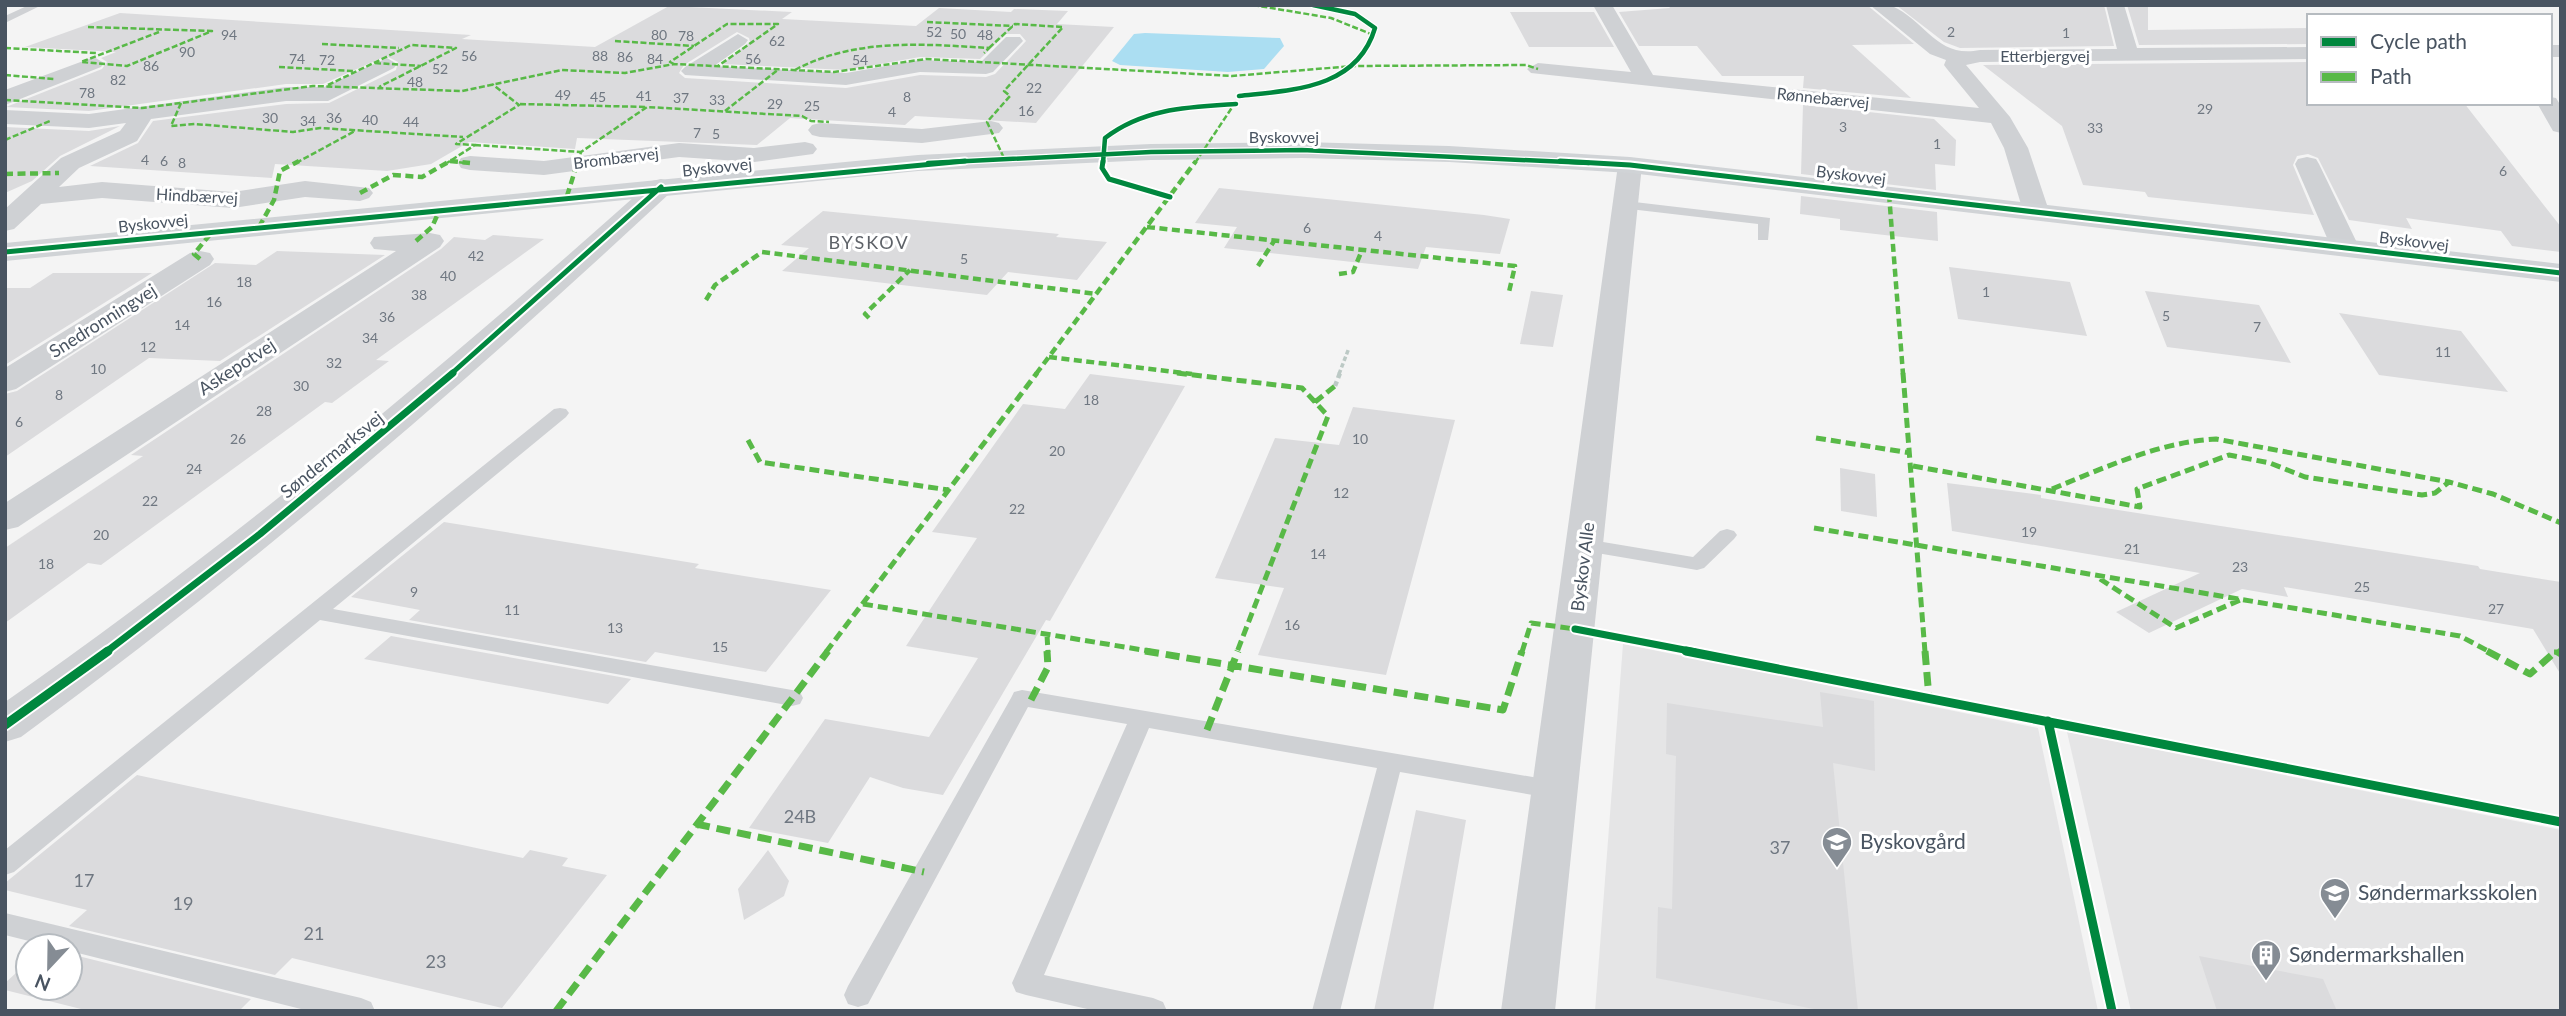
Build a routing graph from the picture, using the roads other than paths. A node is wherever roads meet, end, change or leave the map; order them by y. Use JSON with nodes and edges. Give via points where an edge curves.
{"nodes":[{"id":1,"x":37,"y":5,"type":"edge"},
{"id":2,"x":1602,"y":5,"type":"edge"},
{"id":3,"x":1879,"y":5,"type":"edge"},
{"id":4,"x":2115,"y":5,"type":"edge"},
{"id":5,"x":5,"y":20,"type":"edge"},
{"id":6,"x":738,"y":40,"type":"dead end"},
{"id":7,"x":1013,"y":41,"type":"dead end"},
{"id":8,"x":2307,"y":53,"type":"edge"},
{"id":9,"x":2129,"y":55,"type":"junction"},
{"id":10,"x":1961,"y":59,"type":"junction"},
{"id":11,"x":94,"y":63,"type":"dead end"},
{"id":12,"x":387,"y":64,"type":"dead end"},
{"id":13,"x":1538,"y":69,"type":"dead end"},
{"id":14,"x":1646,"y":80,"type":"junction"},
{"id":15,"x":850,"y":94,"type":"junction"},
{"id":16,"x":5,"y":98,"type":"edge"},
{"id":17,"x":2549,"y":105,"type":"edge"},
{"id":18,"x":143,"y":114,"type":"junction"},
{"id":19,"x":5,"y":117,"type":"edge"},
{"id":20,"x":1999,"y":117,"type":"junction"},
{"id":21,"x":2561,"y":126,"type":"edge"},
{"id":22,"x":991,"y":128,"type":"dead end"},
{"id":23,"x":820,"y":130,"type":"junction"},
{"id":24,"x":803,"y":161,"type":"junction"},
{"id":25,"x":470,"y":163,"type":"dead end"},
{"id":26,"x":2307,"y":164,"type":"dead end"},
{"id":27,"x":1630,"y":165,"type":"junction"},
{"id":28,"x":662,"y":187,"type":"junction"},
{"id":29,"x":360,"y":193,"type":"dead end"},
{"id":30,"x":33,"y":197,"type":"junction"},
{"id":31,"x":1626,"y":205,"type":"junction"},
{"id":32,"x":2036,"y":211,"type":"junction"},
{"id":33,"x":6,"y":221,"type":"edge"},
{"id":34,"x":1763,"y":237,"type":"dead end"},
{"id":35,"x":384,"y":243,"type":"dead end"},
{"id":36,"x":2345,"y":247,"type":"junction"},
{"id":37,"x":5,"y":252,"type":"edge"},
{"id":38,"x":200,"y":259,"type":"dead end"},
{"id":39,"x":2561,"y":273,"type":"edge"},
{"id":40,"x":5,"y":382,"type":"edge"},
{"id":41,"x":560,"y":413,"type":"dead end"},
{"id":42,"x":5,"y":519,"type":"edge"},
{"id":43,"x":1727,"y":535,"type":"dead end"},
{"id":44,"x":1585,"y":545,"type":"junction"},
{"id":45,"x":318,"y":613,"type":"junction"},
{"id":46,"x":792,"y":698,"type":"dead end"},
{"id":47,"x":1141,"y":719,"type":"junction"},
{"id":48,"x":5,"y":725,"type":"edge"},
{"id":49,"x":1391,"y":762,"type":"junction"},
{"id":50,"x":1556,"y":790,"type":"junction"},
{"id":51,"x":5,"y":864,"type":"edge"},
{"id":52,"x":5,"y":924,"type":"edge"},
{"id":53,"x":858,"y":995,"type":"dead end"},
{"id":54,"x":361,"y":1011,"type":"edge"},
{"id":55,"x":1153,"y":1011,"type":"edge"},
{"id":56,"x":1326,"y":1011,"type":"edge"},
{"id":57,"x":1528,"y":1011,"type":"edge"}],
"edges":[{"from":1,"to":5,"type":"lane"},
{"from":2,"to":14,"type":"street"},
{"from":3,"to":10,"type":"street","via":[[1937,50]]},
{"from":4,"to":9,"type":"street"},
{"from":6,"to":15,"type":"street","via":[[692,71]]},
{"from":7,"to":15,"type":"street","via":[[986,68],[920,66]]},
{"from":8,"to":9,"type":"street","name":"Etterbjergvej"},
{"from":9,"to":10,"type":"street","name":"Etterbjergvej"},
{"from":10,"to":20,"type":"street","via":[[1954,65]]},
{"from":11,"to":16,"type":"street"},
{"from":12,"to":18,"type":"street","via":[[328,94],[286,94]]},
{"from":13,"to":14,"type":"street","name":"Rønnebærvej"},
{"from":14,"to":20,"type":"street","name":"Rønnebærvej"},
{"from":15,"to":23,"type":"street"},
{"from":17,"to":21,"type":"street"},
{"from":18,"to":19,"type":"street","via":[[64,122]]},
{"from":18,"to":30,"type":"street","via":[[129,136],[70,163]]},
{"from":20,"to":32,"type":"street","via":[[2016,148]]},
{"from":22,"to":23,"type":"street","via":[[922,136]]},
{"from":23,"to":24,"type":"street","via":[[805,143]]},
{"from":24,"to":25,"type":"street","name":"Brombærvej","via":[[679,150],[544,168]]},
{"from":24,"to":27,"type":"main road","name":"Byskovvej","via":[[1302,150]]},
{"from":24,"to":28,"type":"main road","name":"Byskovvej"},
{"from":26,"to":36,"type":"street"},
{"from":27,"to":31,"type":"street","name":"Byskov Alle"},
{"from":27,"to":32,"type":"main road","name":"Byskovvej"},
{"from":28,"to":37,"type":"main road","name":"Byskovvej"},
{"from":28,"to":48,"type":"street","name":"Søndermarksvej","via":[[394,426],[238,552]]},
{"from":29,"to":30,"type":"street","name":"Hindbærvej","via":[[305,189],[233,200],[102,190]]},
{"from":30,"to":33,"type":"street"},
{"from":31,"to":34,"type":"lane","via":[[1765,221]]},
{"from":31,"to":44,"type":"street","name":"Byskov Alle"},
{"from":32,"to":36,"type":"main road","name":"Byskovvej"},
{"from":35,"to":42,"type":"street","name":"Askepotvej","via":[[430,241]]},
{"from":36,"to":39,"type":"main road","name":"Byskovvej"},
{"from":38,"to":40,"type":"street","name":"Snedronningvej"},
{"from":41,"to":45,"type":"lane"},
{"from":43,"to":44,"type":"lane","via":[[1697,564]]},
{"from":44,"to":50,"type":"street","name":"Byskov Alle"},
{"from":45,"to":46,"type":"lane"},
{"from":45,"to":51,"type":"lane"},
{"from":47,"to":49,"type":"lane"},
{"from":47,"to":53,"type":"lane","via":[[1022,698]]},
{"from":47,"to":55,"type":"lane","via":[[1026,983]]},
{"from":49,"to":50,"type":"lane"},
{"from":49,"to":56,"type":"lane"},
{"from":50,"to":57,"type":"street","name":"Byskov Alle"},
{"from":52,"to":54,"type":"lane"}]}
